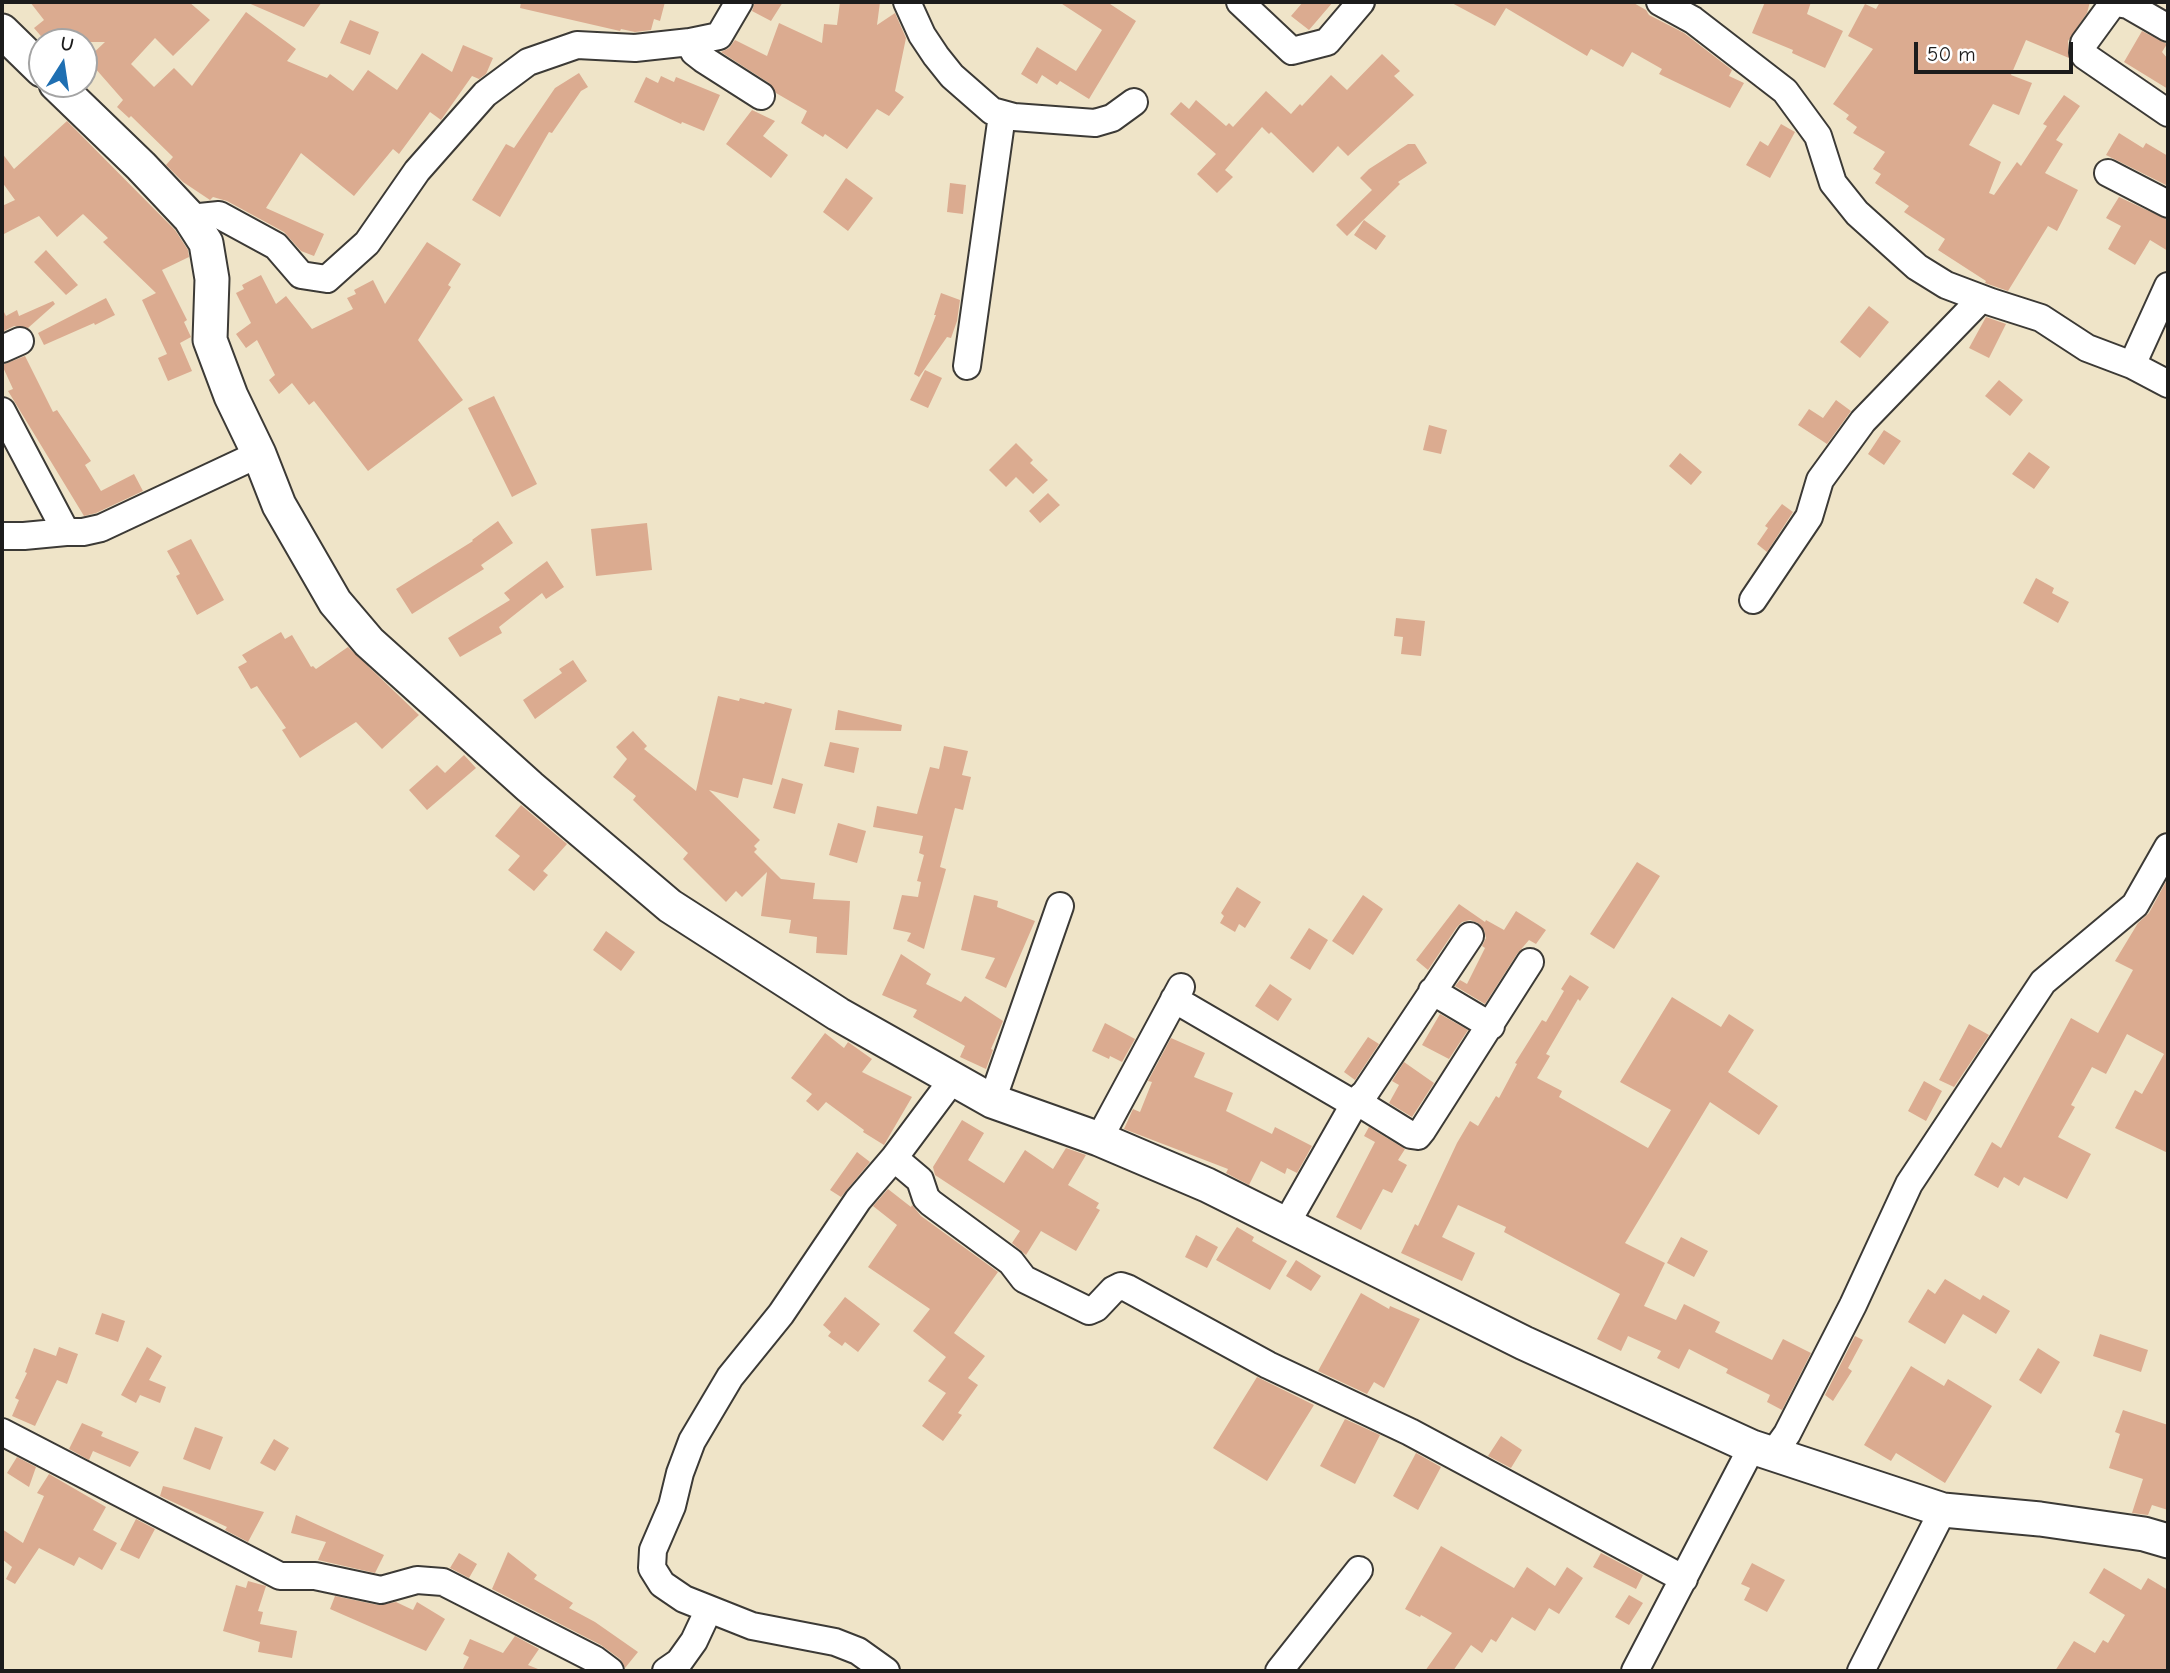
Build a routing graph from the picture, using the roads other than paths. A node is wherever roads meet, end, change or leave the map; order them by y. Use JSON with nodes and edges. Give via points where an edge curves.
{"nodes":[{"id":1,"x":739,"y":2,"type":"edge"},
{"id":2,"x":907,"y":2,"type":"edge"},
{"id":3,"x":1240,"y":2,"type":"edge"},
{"id":4,"x":1362,"y":2,"type":"edge"},
{"id":5,"x":1660,"y":2,"type":"edge"},
{"id":6,"x":2168,"y":28,"type":"edge"},
{"id":7,"x":2,"y":31,"type":"edge"},
{"id":8,"x":690,"y":42,"type":"junction"},
{"id":9,"x":28,"y":56,"type":"edge"},
{"id":10,"x":761,"y":96,"type":"dead end"},
{"id":11,"x":71,"y":98,"type":"edge"},
{"id":12,"x":1134,"y":102,"type":"dead end"},
{"id":13,"x":2168,"y":113,"type":"edge"},
{"id":14,"x":1002,"y":115,"type":"junction"},
{"id":15,"x":2108,"y":173,"type":"dead end"},
{"id":16,"x":2168,"y":204,"type":"edge"},
{"id":17,"x":190,"y":218,"type":"junction"},
{"id":18,"x":2168,"y":286,"type":"edge"},
{"id":19,"x":1981,"y":299,"type":"junction"},
{"id":20,"x":2132,"y":365,"type":"junction"},
{"id":21,"x":967,"y":366,"type":"dead end"},
{"id":22,"x":2168,"y":384,"type":"edge"},
{"id":23,"x":2,"y":411,"type":"edge"},
{"id":24,"x":259,"y":454,"type":"junction"},
{"id":25,"x":65,"y":532,"type":"junction"},
{"id":26,"x":2,"y":536,"type":"edge"},
{"id":27,"x":1753,"y":600,"type":"dead end"},
{"id":28,"x":2168,"y":847,"type":"edge"},
{"id":29,"x":1060,"y":906,"type":"dead end"},
{"id":30,"x":1470,"y":936,"type":"dead end"},
{"id":31,"x":1530,"y":962,"type":"dead end"},
{"id":32,"x":1432,"y":991,"type":"junction"},
{"id":33,"x":1490,"y":1027,"type":"junction"},
{"id":34,"x":953,"y":1079,"type":"junction"},
{"id":35,"x":992,"y":1101,"type":"junction"},
{"id":36,"x":1356,"y":1101,"type":"junction"},
{"id":37,"x":1099,"y":1139,"type":"junction"},
{"id":38,"x":894,"y":1158,"type":"junction"},
{"id":39,"x":1286,"y":1224,"type":"junction"},
{"id":40,"x":2,"y":1432,"type":"edge"},
{"id":41,"x":1762,"y":1451,"type":"junction"},
{"id":42,"x":1943,"y":1510,"type":"junction"},
{"id":43,"x":2168,"y":1541,"type":"edge"},
{"id":44,"x":1359,"y":1570,"type":"dead end"},
{"id":45,"x":1684,"y":1579,"type":"junction"},
{"id":46,"x":708,"y":1611,"type":"junction"},
{"id":47,"x":610,"y":1671,"type":"edge"},
{"id":48,"x":666,"y":1671,"type":"edge"},
{"id":49,"x":886,"y":1671,"type":"edge"},
{"id":50,"x":1279,"y":1671,"type":"edge"},
{"id":51,"x":1636,"y":1671,"type":"edge"},
{"id":52,"x":1861,"y":1671,"type":"edge"}],
"edges":[{"from":1,"to":8,"type":"street","via":[[719,36]]},
{"from":2,"to":14,"type":"street","via":[[922,35],[952,76],[981,104]]},
{"from":3,"to":4,"type":"street","via":[[1292,51],[1327,41]]},
{"from":5,"to":19,"type":"street","via":[[1693,20],[1785,91],[1818,136],[1833,183],[1857,213],[1917,267]]},
{"from":6,"to":13,"type":"street","via":[[2116,3],[2084,43],[2083,52]]},
{"from":7,"to":9,"type":"main road"},
{"from":8,"to":10,"type":"street","via":[[703,59]]},
{"from":8,"to":17,"type":"street","via":[[635,48],[577,45],[528,62],[485,94],[417,171],[367,243],[327,279],[301,275],[276,247],[219,215]]},
{"from":11,"to":17,"type":"main road"},
{"from":12,"to":14,"type":"street","via":[[1112,118],[1094,123]]},
{"from":14,"to":21,"type":"street"},
{"from":15,"to":16,"type":"street"},
{"from":17,"to":24,"type":"main road","via":[[206,243],[212,279],[210,340]]},
{"from":18,"to":20,"type":"street"},
{"from":19,"to":20,"type":"street","via":[[2041,318],[2087,348]]},
{"from":19,"to":27,"type":"street","via":[[1863,421],[1820,480],[1809,517]]},
{"from":20,"to":22,"type":"street"},
{"from":23,"to":25,"type":"street"},
{"from":24,"to":25,"type":"street","via":[[101,527]]},
{"from":24,"to":34,"type":"main road","via":[[279,505],[335,602],[369,642],[500,760],[670,906],[838,1014]]},
{"from":25,"to":26,"type":"street"},
{"from":28,"to":41,"type":"street","via":[[2135,905],[2043,982],[1909,1184],[1787,1434]]},
{"from":29,"to":35,"type":"street"},
{"from":30,"to":32,"type":"street"},
{"from":31,"to":33,"type":"street"},
{"from":32,"to":33,"type":"street"},
{"from":32,"to":36,"type":"street"},
{"from":33,"to":36,"type":"street","via":[[1418,1136]]},
{"from":34,"to":35,"type":"main road"},
{"from":34,"to":38,"type":"street"},
{"from":35,"to":37,"type":"main road"},
{"from":36,"to":37,"type":"street","via":[[1347,1100],[1177,993]]},
{"from":36,"to":39,"type":"street"},
{"from":37,"to":39,"type":"main road"},
{"from":38,"to":45,"type":"street","via":[[920,1180],[931,1203],[1011,1262],[1024,1279],[1089,1311],[1113,1290],[1127,1288]]},
{"from":38,"to":46,"type":"street","via":[[858,1200],[781,1314],[730,1377],[692,1441],[653,1550],[652,1568],[662,1584]]},
{"from":39,"to":41,"type":"main road","via":[[1524,1343]]},
{"from":40,"to":47,"type":"street","via":[[280,1576],[315,1576],[382,1591],[417,1580],[443,1582]]},
{"from":41,"to":42,"type":"main road"},
{"from":41,"to":45,"type":"street"},
{"from":42,"to":43,"type":"main road","via":[[2040,1519]]},
{"from":42,"to":52,"type":"street"},
{"from":44,"to":50,"type":"street"},
{"from":45,"to":51,"type":"street"},
{"from":46,"to":48,"type":"street","via":[[694,1641]]},
{"from":46,"to":49,"type":"street","via":[[752,1626],[835,1642],[858,1651]]}]}
